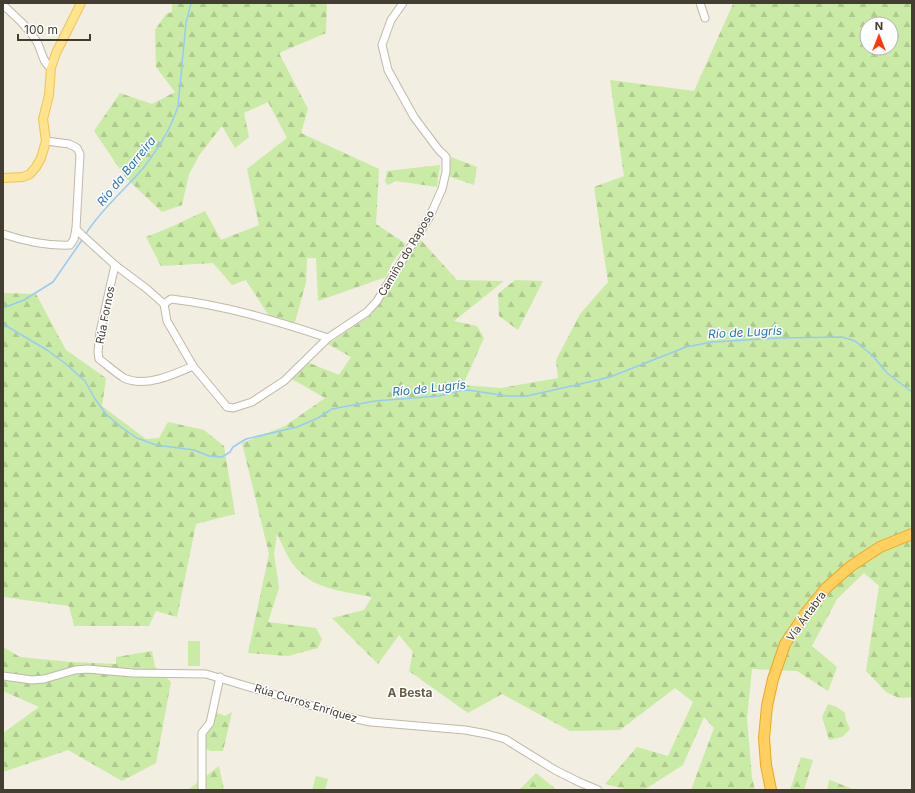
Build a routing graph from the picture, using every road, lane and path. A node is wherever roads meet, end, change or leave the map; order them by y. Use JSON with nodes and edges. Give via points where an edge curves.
{"nodes":[{"id":1,"x":81,"y":3,"type":"edge"},
{"id":2,"x":403,"y":3,"type":"edge"},
{"id":3,"x":700,"y":3,"type":"edge"},
{"id":4,"x":3,"y":5,"type":"edge"},
{"id":5,"x":705,"y":18,"type":"dead end"},
{"id":6,"x":51,"y":68,"type":"junction"},
{"id":7,"x":46,"y":141,"type":"junction"},
{"id":8,"x":3,"y":178,"type":"edge"},
{"id":9,"x":76,"y":229,"type":"junction"},
{"id":10,"x":3,"y":234,"type":"edge"},
{"id":11,"x":115,"y":265,"type":"junction"},
{"id":12,"x":164,"y":304,"type":"junction"},
{"id":13,"x":328,"y":338,"type":"junction"},
{"id":14,"x":193,"y":366,"type":"junction"},
{"id":15,"x":912,"y":534,"type":"edge"},
{"id":16,"x":3,"y":676,"type":"edge"},
{"id":17,"x":220,"y":677,"type":"junction"},
{"id":18,"x":202,"y":790,"type":"edge"},
{"id":19,"x":598,"y":790,"type":"edge"},
{"id":20,"x":771,"y":790,"type":"edge"}],
"edges":[{"from":1,"to":6,"type":"main road"},
{"from":2,"to":13,"type":"street","name":"Camiño do Raposo","via":[[391,20],[382,46],[388,70],[406,104],[446,157],[446,172],[430,216],[377,301],[367,312]]},
{"from":3,"to":5,"type":"street"},
{"from":4,"to":6,"type":"street","via":[[33,36],[43,59]]},
{"from":6,"to":7,"type":"main road","via":[[49,95],[43,118]]},
{"from":7,"to":8,"type":"main road","via":[[41,158],[30,174]]},
{"from":7,"to":9,"type":"street","via":[[69,144],[77,148],[80,154]]},
{"from":9,"to":10,"type":"street","via":[[70,245],[36,242]]},
{"from":9,"to":11,"type":"street"},
{"from":11,"to":12,"type":"street"},
{"from":11,"to":14,"type":"street","name":"Rúa Fornos","via":[[100,332],[99,359],[124,378],[135,381],[150,381]]},
{"from":12,"to":13,"type":"street","via":[[171,299],[208,305],[268,319]]},
{"from":12,"to":14,"type":"street","via":[[167,321]]},
{"from":13,"to":14,"type":"street","via":[[284,381],[252,402],[233,408],[227,408]]},
{"from":15,"to":20,"type":"highway","name":"Vía Ártabra","via":[[880,547],[826,588],[785,644],[772,680],[765,725],[766,765]]},
{"from":16,"to":17,"type":"street","name":"Rúa Curros Enríquez","via":[[32,680],[87,669],[133,673],[193,673]]},
{"from":17,"to":18,"type":"street","via":[[210,723],[202,733]]},
{"from":17,"to":19,"type":"street","name":"Rúa Curros Enríquez","via":[[356,719],[465,730],[505,739],[555,770]]}]}
